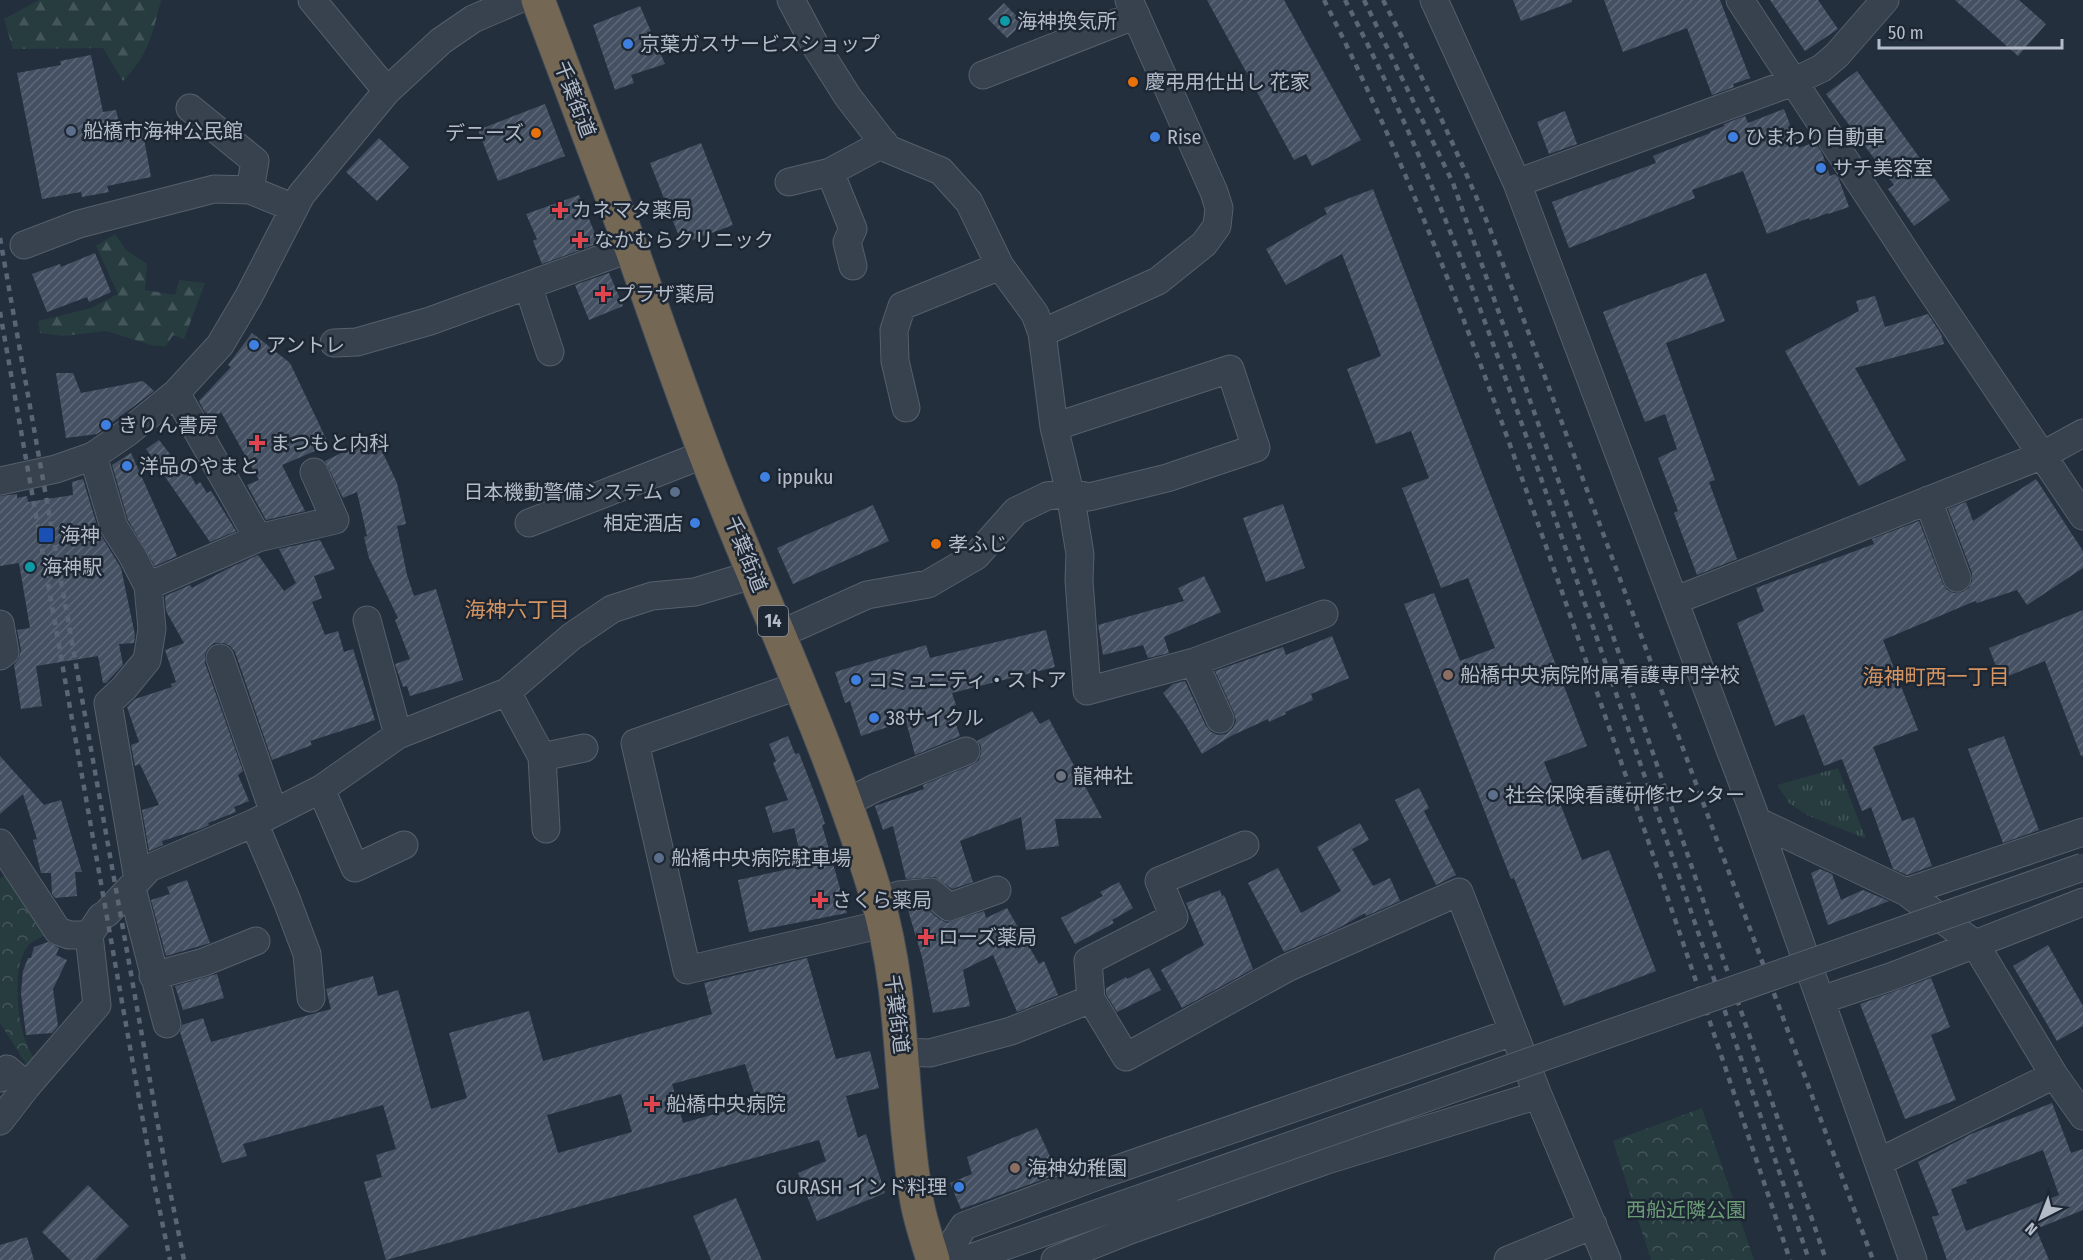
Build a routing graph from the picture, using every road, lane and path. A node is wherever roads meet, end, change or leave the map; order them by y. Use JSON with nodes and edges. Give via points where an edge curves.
{"nodes":[{"id":1,"x":312,"y":0,"type":"edge"},
{"id":2,"x":517,"y":0,"type":"edge"},
{"id":3,"x":538,"y":0,"type":"edge"},
{"id":4,"x":790,"y":0,"type":"edge"},
{"id":5,"x":1434,"y":0,"type":"edge"},
{"id":6,"x":1740,"y":0,"type":"edge"},
{"id":7,"x":1885,"y":0,"type":"edge"},
{"id":8,"x":1132,"y":8,"type":"edge"},
{"id":9,"x":982,"y":75,"type":"dead end"},
{"id":10,"x":1793,"y":82,"type":"junction"},
{"id":11,"x":387,"y":91,"type":"junction"},
{"id":12,"x":190,"y":108,"type":"dead end"},
{"id":13,"x":884,"y":143,"type":"junction"},
{"id":14,"x":830,"y":172,"type":"junction"},
{"id":15,"x":789,"y":182,"type":"dead end"},
{"id":16,"x":1517,"y":183,"type":"junction"},
{"id":17,"x":250,"y":190,"type":"junction"},
{"id":18,"x":294,"y":208,"type":"junction"},
{"id":19,"x":24,"y":245,"type":"dead end"},
{"id":20,"x":631,"y":248,"type":"junction"},
{"id":21,"x":853,"y":266,"type":"dead end"},
{"id":22,"x":1000,"y":266,"type":"junction"},
{"id":23,"x":528,"y":286,"type":"junction"},
{"id":24,"x":1042,"y":333,"type":"junction"},
{"id":25,"x":334,"y":343,"type":"dead end"},
{"id":26,"x":550,"y":352,"type":"dead end"},
{"id":27,"x":176,"y":393,"type":"junction"},
{"id":28,"x":906,"y":408,"type":"dead end"},
{"id":29,"x":1054,"y":427,"type":"junction"},
{"id":30,"x":2083,"y":433,"type":"edge"},
{"id":31,"x":705,"y":454,"type":"junction"},
{"id":32,"x":2043,"y":455,"type":"junction"},
{"id":33,"x":93,"y":456,"type":"junction"},
{"id":34,"x":314,"y":472,"type":"dead end"},
{"id":35,"x":0,"y":481,"type":"edge"},
{"id":36,"x":1070,"y":494,"type":"junction"},
{"id":37,"x":1928,"y":500,"type":"junction"},
{"id":38,"x":2083,"y":516,"type":"edge"},
{"id":39,"x":529,"y":523,"type":"dead end"},
{"id":40,"x":258,"y":538,"type":"junction"},
{"id":41,"x":754,"y":574,"type":"junction"},
{"id":42,"x":1957,"y":578,"type":"dead end"},
{"id":43,"x":148,"y":586,"type":"junction"},
{"id":44,"x":1674,"y":599,"type":"junction"},
{"id":45,"x":1324,"y":614,"type":"dead end"},
{"id":46,"x":367,"y":620,"type":"dead end"},
{"id":47,"x":0,"y":624,"type":"edge"},
{"id":48,"x":777,"y":633,"type":"junction"},
{"id":49,"x":0,"y":656,"type":"edge"},
{"id":50,"x":220,"y":658,"type":"dead end"},
{"id":51,"x":1194,"y":662,"type":"junction"},
{"id":52,"x":800,"y":685,"type":"junction"},
{"id":53,"x":507,"y":692,"type":"junction"},
{"id":54,"x":1220,"y":719,"type":"dead end"},
{"id":55,"x":398,"y":735,"type":"junction"},
{"id":56,"x":584,"y":748,"type":"dead end"},
{"id":57,"x":966,"y":751,"type":"dead end"},
{"id":58,"x":542,"y":757,"type":"junction"},
{"id":59,"x":321,"y":789,"type":"junction"},
{"id":60,"x":846,"y":803,"type":"junction"},
{"id":61,"x":263,"y":818,"type":"junction"},
{"id":62,"x":1757,"y":821,"type":"junction"},
{"id":63,"x":546,"y":829,"type":"dead end"},
{"id":64,"x":2083,"y":832,"type":"edge"},
{"id":65,"x":0,"y":843,"type":"edge"},
{"id":66,"x":404,"y":845,"type":"dead end"},
{"id":67,"x":1245,"y":845,"type":"dead end"},
{"id":68,"x":2083,"y":867,"type":"edge"},
{"id":69,"x":135,"y":884,"type":"junction"},
{"id":70,"x":997,"y":890,"type":"dead end"},
{"id":71,"x":1906,"y":892,"type":"junction"},
{"id":72,"x":2083,"y":902,"type":"edge"},
{"id":73,"x":881,"y":913,"type":"junction"},
{"id":74,"x":89,"y":935,"type":"junction"},
{"id":75,"x":256,"y":941,"type":"dead end"},
{"id":76,"x":1975,"y":944,"type":"junction"},
{"id":77,"x":153,"y":976,"type":"junction"},
{"id":78,"x":311,"y":998,"type":"dead end"},
{"id":79,"x":1091,"y":999,"type":"junction"},
{"id":80,"x":1821,"y":1000,"type":"junction"},
{"id":81,"x":167,"y":1024,"type":"dead end"},
{"id":82,"x":1513,"y":1032,"type":"junction"},
{"id":83,"x":902,"y":1052,"type":"junction"},
{"id":84,"x":2054,"y":1075,"type":"junction"},
{"id":85,"x":0,"y":1078,"type":"edge"},
{"id":86,"x":27,"y":1086,"type":"junction"},
{"id":87,"x":1538,"y":1095,"type":"junction"},
{"id":88,"x":2083,"y":1116,"type":"edge"},
{"id":89,"x":0,"y":1121,"type":"edge"},
{"id":90,"x":1879,"y":1162,"type":"junction"},
{"id":91,"x":1593,"y":1225,"type":"junction"},
{"id":92,"x":933,"y":1260,"type":"edge"},
{"id":93,"x":942,"y":1260,"type":"edge"},
{"id":94,"x":964,"y":1260,"type":"edge"},
{"id":95,"x":1055,"y":1260,"type":"edge"},
{"id":96,"x":1508,"y":1260,"type":"edge"},
{"id":97,"x":1607,"y":1260,"type":"edge"},
{"id":98,"x":1913,"y":1260,"type":"edge"}],
"edges":[{"from":1,"to":11,"type":"street"},
{"from":2,"to":11,"type":"street","via":[[441,40]]},
{"from":3,"to":20,"type":"highway","name":"千葉街道","number":"14"},
{"from":4,"to":13,"type":"street","via":[[848,97]]},
{"from":5,"to":16,"type":"street"},
{"from":6,"to":10,"type":"street"},
{"from":7,"to":10,"type":"street","via":[[1837,55],[1822,68]]},
{"from":8,"to":9,"type":"street"},
{"from":8,"to":24,"type":"street","via":[[1214,192],[1219,208],[1217,226],[1204,244],[1158,282]]},
{"from":10,"to":16,"type":"street"},
{"from":10,"to":32,"type":"street"},
{"from":11,"to":18,"type":"street"},
{"from":12,"to":17,"type":"street","via":[[255,161]]},
{"from":13,"to":14,"type":"street"},
{"from":13,"to":22,"type":"street","via":[[888,149],[941,171],[969,202]]},
{"from":14,"to":15,"type":"street"},
{"from":14,"to":21,"type":"street","via":[[853,229],[847,242]]},
{"from":16,"to":44,"type":"street"},
{"from":17,"to":18,"type":"street"},
{"from":17,"to":19,"type":"street","via":[[214,189],[79,224]]},
{"from":18,"to":27,"type":"street","via":[[220,345]]},
{"from":20,"to":23,"type":"street"},
{"from":20,"to":31,"type":"highway","name":"千葉街道","number":"14"},
{"from":22,"to":24,"type":"street","via":[[1035,314]]},
{"from":22,"to":28,"type":"street","via":[[902,306],[894,330]]},
{"from":23,"to":25,"type":"street","via":[[388,334]]},
{"from":23,"to":26,"type":"street"},
{"from":24,"to":29,"type":"street"},
{"from":27,"to":33,"type":"street"},
{"from":27,"to":40,"type":"street"},
{"from":29,"to":36,"type":"street"},
{"from":29,"to":36,"type":"street","via":[[1230,369],[1256,448],[1167,478],[1089,497]]},
{"from":30,"to":32,"type":"street"},
{"from":31,"to":39,"type":"street"},
{"from":31,"to":41,"type":"highway","name":"千葉街道","number":"14"},
{"from":32,"to":37,"type":"street"},
{"from":32,"to":38,"type":"street"},
{"from":33,"to":35,"type":"street"},
{"from":33,"to":43,"type":"street","via":[[114,527]]},
{"from":34,"to":40,"type":"street","via":[[335,520]]},
{"from":36,"to":48,"type":"street","via":[[1047,496],[1016,511],[976,556],[928,584],[867,595]]},
{"from":36,"to":51,"type":"street","via":[[1080,554],[1087,691]]},
{"from":37,"to":42,"type":"street"},
{"from":37,"to":44,"type":"street"},
{"from":40,"to":43,"type":"street"},
{"from":41,"to":48,"type":"highway","name":"千葉街道","number":"14"},
{"from":41,"to":53,"type":"street","via":[[695,592],[652,596],[612,609],[571,637]]},
{"from":43,"to":69,"type":"street","via":[[152,629],[147,660],[108,703]]},
{"from":44,"to":62,"type":"street"},
{"from":45,"to":51,"type":"street"},
{"from":46,"to":55,"type":"street"},
{"from":47,"to":49,"type":"street","via":[[5,652]]},
{"from":48,"to":52,"type":"highway","name":"千葉街道","number":"14"},
{"from":50,"to":61,"type":"street"},
{"from":51,"to":54,"type":"street"},
{"from":52,"to":60,"type":"highway","name":"千葉街道","number":"14"},
{"from":52,"to":73,"type":"street","via":[[635,744],[687,970]]},
{"from":53,"to":55,"type":"street"},
{"from":53,"to":58,"type":"street"},
{"from":55,"to":59,"type":"street"},
{"from":56,"to":58,"type":"street"},
{"from":57,"to":60,"type":"street"},
{"from":58,"to":63,"type":"street"},
{"from":59,"to":61,"type":"street"},
{"from":59,"to":66,"type":"street","via":[[355,868]]},
{"from":60,"to":73,"type":"highway","name":"千葉街道","number":"14"},
{"from":61,"to":69,"type":"street","via":[[149,868]]},
{"from":61,"to":78,"type":"street","via":[[307,954]]},
{"from":62,"to":71,"type":"street"},
{"from":62,"to":80,"type":"street"},
{"from":64,"to":71,"type":"street"},
{"from":65,"to":74,"type":"street","via":[[58,932]]},
{"from":67,"to":79,"type":"street","via":[[1159,881],[1174,917],[1088,961]]},
{"from":68,"to":94,"type":"street","bridge":true},
{"from":69,"to":74,"type":"street","via":[[101,917]]},
{"from":69,"to":77,"type":"street"},
{"from":70,"to":73,"type":"street","via":[[949,907],[931,892],[899,895]]},
{"from":71,"to":76,"type":"street"},
{"from":72,"to":76,"type":"street"},
{"from":73,"to":83,"type":"highway","name":"千葉街道","number":"14"},
{"from":74,"to":86,"type":"street","via":[[97,1005]]},
{"from":75,"to":77,"type":"street","via":[[204,962]]},
{"from":76,"to":80,"type":"street"},
{"from":76,"to":84,"type":"street"},
{"from":77,"to":81,"type":"street"},
{"from":79,"to":82,"type":"street","via":[[1126,1057],[1287,968],[1459,892]]},
{"from":79,"to":83,"type":"street","via":[[1011,1031],[930,1053]]},
{"from":80,"to":90,"type":"street"},
{"from":82,"to":87,"type":"street"},
{"from":82,"to":93,"type":"street","via":[[964,1226]]},
{"from":83,"to":92,"type":"highway","name":"千葉街道","number":"14","via":[[916,1197]]},
{"from":84,"to":88,"type":"street"},
{"from":84,"to":90,"type":"street"},
{"from":85,"to":86,"type":"street","via":[[7,1069]]},
{"from":86,"to":89,"type":"street"},
{"from":87,"to":91,"type":"street"},
{"from":87,"to":95,"type":"street","via":[[1324,1161]]},
{"from":90,"to":98,"type":"street"},
{"from":91,"to":96,"type":"street"},
{"from":91,"to":97,"type":"street"}]}
